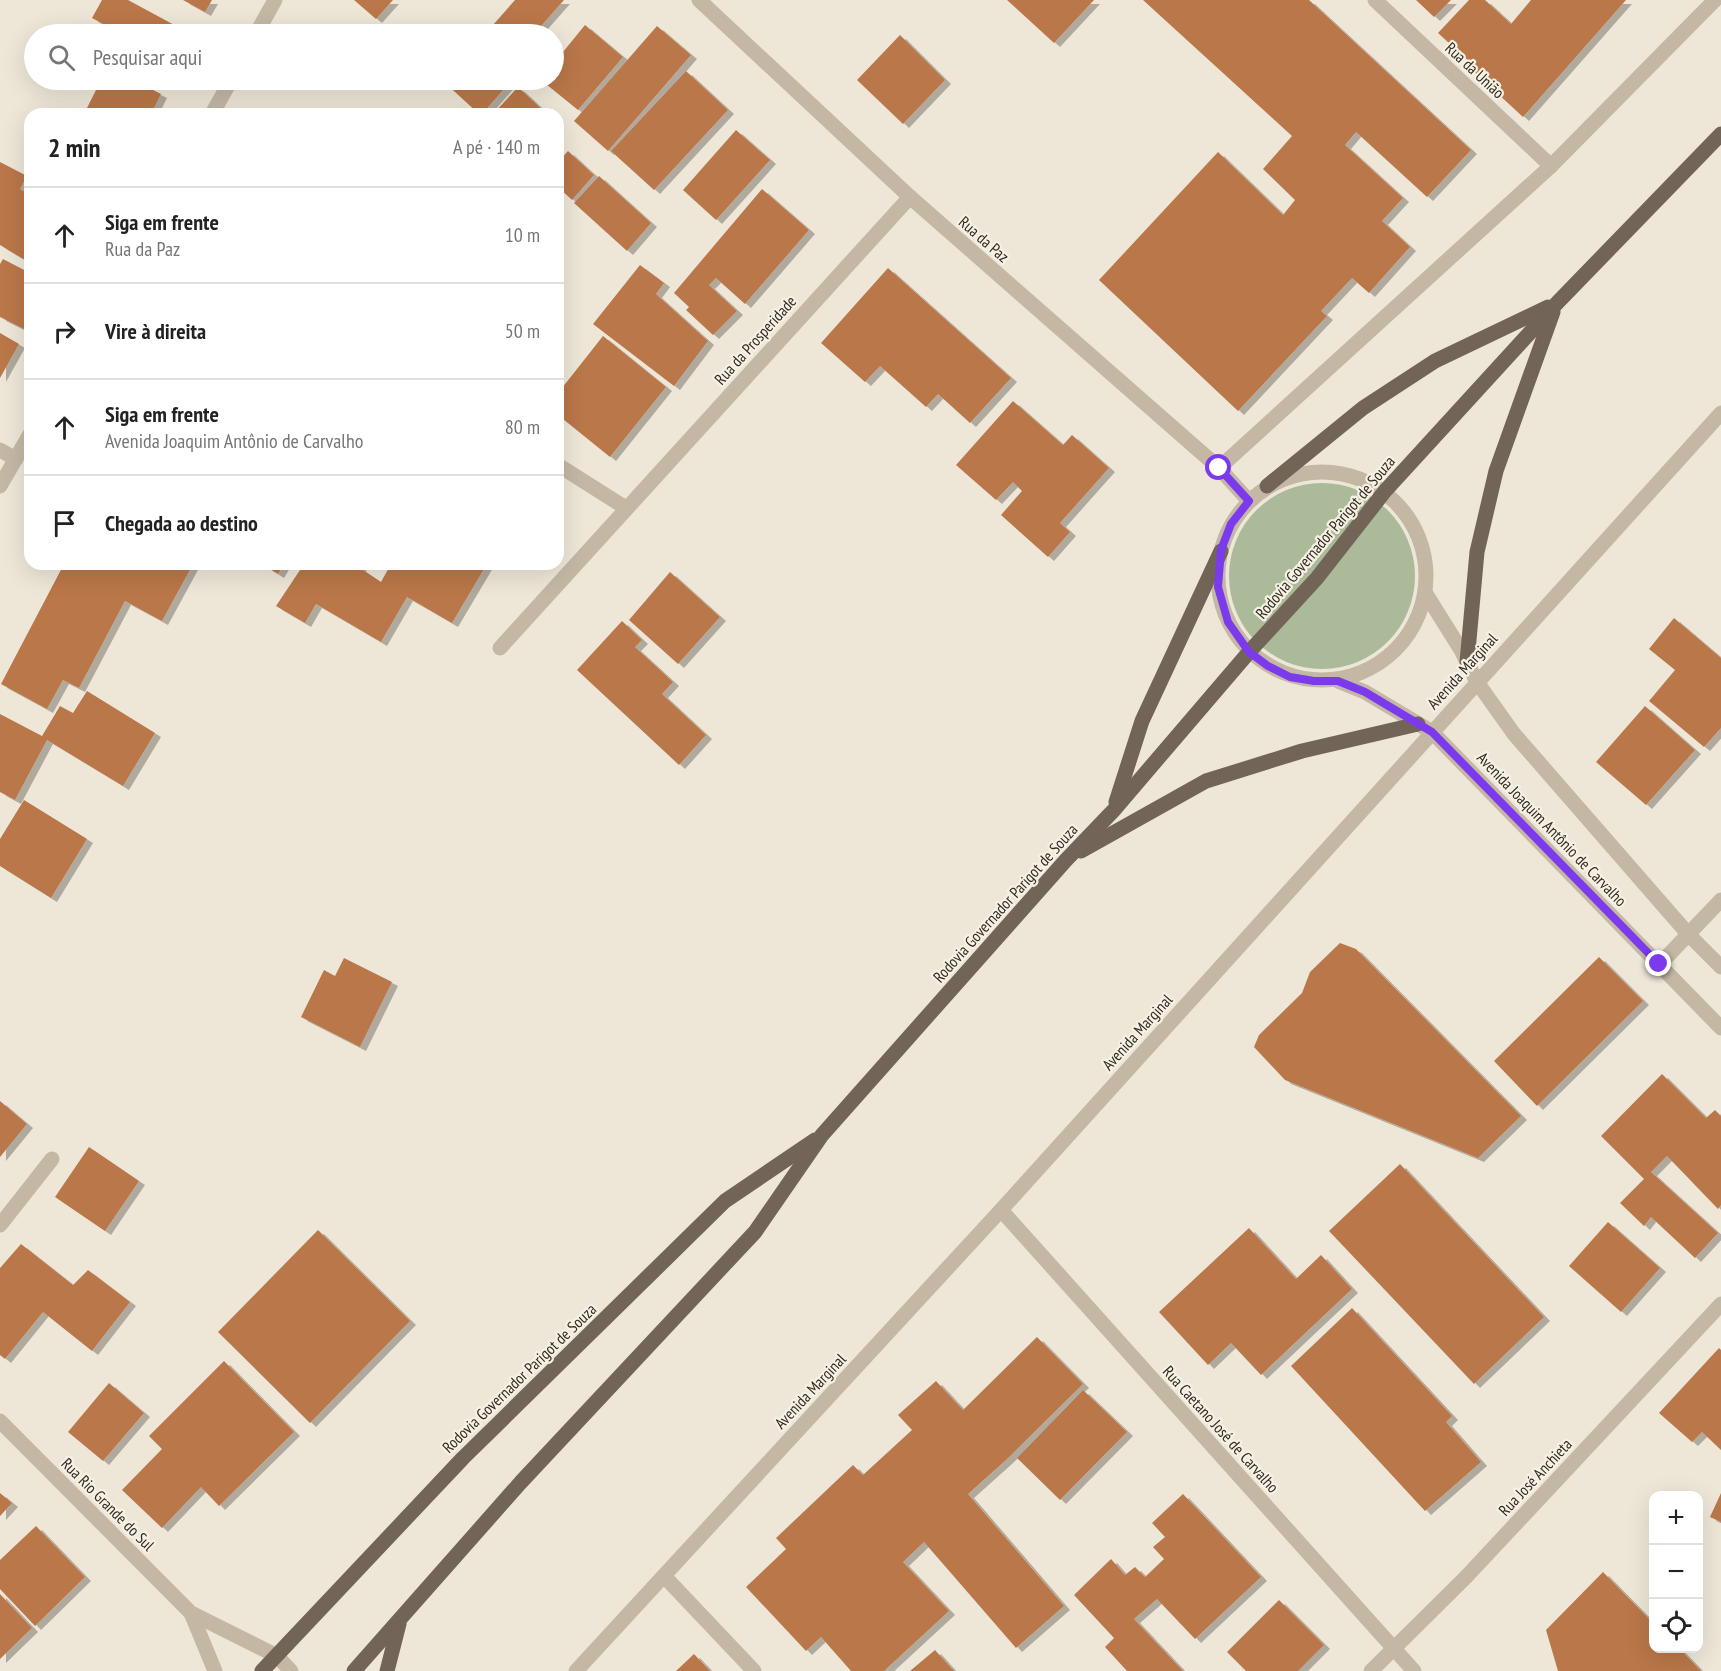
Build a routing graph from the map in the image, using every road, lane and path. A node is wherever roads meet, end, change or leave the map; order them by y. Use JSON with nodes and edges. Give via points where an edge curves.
{"nodes":[{"id":1,"x":275,"y":0,"type":"edge"},
{"id":2,"x":699,"y":0,"type":"edge"},
{"id":3,"x":1375,"y":0,"type":"edge"},
{"id":4,"x":1715,"y":0,"type":"edge"},
{"id":5,"x":262,"y":24,"type":"edge"},
{"id":6,"x":225,"y":90,"type":"edge"},
{"id":7,"x":215,"y":108,"type":"edge"},
{"id":8,"x":1721,"y":134,"type":"edge"},
{"id":9,"x":1551,"y":166,"type":"junction"},
{"id":10,"x":910,"y":197,"type":"junction"},
{"id":11,"x":1557,"y":303,"type":"junction"},
{"id":12,"x":1721,"y":413,"type":"edge"},
{"id":13,"x":24,"y":445,"type":"edge"},
{"id":14,"x":0,"y":450,"type":"edge"},
{"id":15,"x":16,"y":459,"type":"junction"},
{"id":16,"x":1219,"y":468,"type":"junction"},
{"id":17,"x":564,"y":469,"type":"edge"},
{"id":18,"x":0,"y":486,"type":"edge"},
{"id":19,"x":1267,"y":486,"type":"junction"},
{"id":20,"x":1385,"y":491,"type":"junction"},
{"id":21,"x":1249,"y":501,"type":"junction"},
{"id":22,"x":626,"y":508,"type":"junction"},
{"id":23,"x":1221,"y":550,"type":"junction"},
{"id":24,"x":1426,"y":594,"type":"junction"},
{"id":25,"x":500,"y":648,"type":"dead end"},
{"id":26,"x":1249,"y":652,"type":"junction"},
{"id":27,"x":1467,"y":662,"type":"junction"},
{"id":28,"x":1338,"y":681,"type":"junction"},
{"id":29,"x":1477,"y":682,"type":"junction"},
{"id":30,"x":1425,"y":728,"type":"junction"},
{"id":31,"x":1113,"y":811,"type":"junction"},
{"id":32,"x":1066,"y":860,"type":"junction"},
{"id":33,"x":1721,"y":900,"type":"edge"},
{"id":34,"x":1689,"y":935,"type":"junction"},
{"id":35,"x":1659,"y":964,"type":"junction"},
{"id":36,"x":1721,"y":967,"type":"edge"},
{"id":37,"x":1721,"y":1028,"type":"edge"},
{"id":38,"x":822,"y":1135,"type":"junction"},
{"id":39,"x":52,"y":1159,"type":"dead end"},
{"id":40,"x":1000,"y":1210,"type":"junction"},
{"id":41,"x":0,"y":1225,"type":"edge"},
{"id":42,"x":1721,"y":1304,"type":"edge"},
{"id":43,"x":0,"y":1421,"type":"edge"},
{"id":44,"x":664,"y":1576,"type":"junction"},
{"id":45,"x":191,"y":1613,"type":"junction"},
{"id":46,"x":400,"y":1621,"type":"junction"},
{"id":47,"x":1393,"y":1648,"type":"junction"},
{"id":48,"x":277,"y":1656,"type":"junction"},
{"id":49,"x":215,"y":1671,"type":"edge"},
{"id":50,"x":262,"y":1671,"type":"edge"},
{"id":51,"x":291,"y":1671,"type":"edge"},
{"id":52,"x":354,"y":1671,"type":"edge"},
{"id":53,"x":387,"y":1671,"type":"edge"},
{"id":54,"x":576,"y":1671,"type":"edge"},
{"id":55,"x":754,"y":1671,"type":"edge"},
{"id":56,"x":1371,"y":1671,"type":"edge"},
{"id":57,"x":1414,"y":1671,"type":"edge"}],
"edges":[{"from":1,"to":5,"type":"street"},
{"from":2,"to":10,"type":"street","name":"Rua da Paz"},
{"from":3,"to":9,"type":"street","name":"Rua da União"},
{"from":4,"to":9,"type":"street"},
{"from":6,"to":7,"type":"street"},
{"from":8,"to":11,"type":"main road","name":"Rodovia Governador Parigot de Souza"},
{"from":9,"to":16,"type":"street"},
{"from":10,"to":16,"type":"street","name":"Rua da Paz"},
{"from":10,"to":22,"type":"street","name":"Rua da Prosperidade"},
{"from":11,"to":19,"type":"main road","via":[[1435,361],[1363,408]]},
{"from":11,"to":20,"type":"main road","name":"Rodovia Governador Parigot de Souza"},
{"from":11,"to":27,"type":"main road","via":[[1496,471],[1478,552]]},
{"from":12,"to":29,"type":"street","name":"Avenida Marginal"},
{"from":13,"to":15,"type":"street"},
{"from":14,"to":15,"type":"street"},
{"from":15,"to":18,"type":"street"},
{"from":16,"to":21,"type":"street","name":"Rua da Paz"},
{"from":17,"to":22,"type":"street"},
{"from":19,"to":20,"type":"street","via":[[1296,474],[1327,471],[1358,477]]},
{"from":19,"to":21,"type":"street"},
{"from":20,"to":24,"type":"street","via":[[1411,520],[1425,555]]},
{"from":20,"to":26,"type":"main road","name":"Rodovia Governador Parigot de Souza","via":[[1317,578]]},
{"from":21,"to":23,"type":"street","via":[[1231,524]]},
{"from":22,"to":25,"type":"street","name":"Rua da Prosperidade"},
{"from":23,"to":26,"type":"street","via":[[1218,587],[1228,622]]},
{"from":23,"to":31,"type":"main road","via":[[1142,721]]},
{"from":24,"to":27,"type":"street","name":"Avenida Joaquim Antônio de Carvalho"},
{"from":24,"to":28,"type":"street","via":[[1416,625],[1396,652],[1369,671]]},
{"from":26,"to":28,"type":"street","via":[[1290,677]]},
{"from":26,"to":31,"type":"main road","name":"Rodovia Governador Parigot de Souza"},
{"from":27,"to":29,"type":"street","name":"Avenida Joaquim Antônio de Carvalho"},
{"from":28,"to":30,"type":"street","name":"Avenida Joaquim Antônio de Carvalho","via":[[1365,692]]},
{"from":29,"to":30,"type":"street","name":"Avenida Marginal"},
{"from":29,"to":34,"type":"street","name":"Avenida Joaquim Antônio de Carvalho","via":[[1514,734]]},
{"from":30,"to":32,"type":"main road","via":[[1302,751],[1206,781]]},
{"from":30,"to":35,"type":"street","name":"Avenida Joaquim Antônio de Carvalho"},
{"from":30,"to":40,"type":"street","name":"Avenida Marginal"},
{"from":31,"to":32,"type":"main road","name":"Rodovia Governador Parigot de Souza"},
{"from":32,"to":38,"type":"main road","name":"Rodovia Governador Parigot de Souza"},
{"from":33,"to":34,"type":"street"},
{"from":34,"to":35,"type":"street"},
{"from":34,"to":36,"type":"street","name":"Avenida Joaquim Antônio de Carvalho"},
{"from":35,"to":37,"type":"street","name":"Avenida Joaquim Antônio de Carvalho"},
{"from":38,"to":46,"type":"main road","name":"Rodovia Governador Parigot de Souza","via":[[754,1232],[521,1482]]},
{"from":38,"to":48,"type":"main road","name":"Rodovia Governador Parigot de Souza","via":[[725,1201],[463,1458]]},
{"from":39,"to":41,"type":"street"},
{"from":40,"to":44,"type":"street","name":"Avenida Marginal"},
{"from":40,"to":47,"type":"street","name":"Rua Caetano José de Carvalho"},
{"from":42,"to":47,"type":"street","name":"Rua José Anchieta","via":[[1466,1577]]},
{"from":43,"to":45,"type":"street","name":"Rua Rio Grande do Sul"},
{"from":44,"to":54,"type":"street","name":"Avenida Marginal"},
{"from":44,"to":55,"type":"street"},
{"from":45,"to":48,"type":"street","name":"Rua Rio Grande do Sul"},
{"from":45,"to":49,"type":"street","name":"Rua Rio Grande do Sul"},
{"from":46,"to":52,"type":"main road","name":"Rodovia Governador Parigot de Souza"},
{"from":46,"to":53,"type":"main road"},
{"from":47,"to":56,"type":"street","name":"Rua José Anchieta"},
{"from":47,"to":57,"type":"street","name":"Rua Caetano José de Carvalho"},
{"from":48,"to":50,"type":"main road","name":"Rodovia Governador Parigot de Souza"},
{"from":48,"to":51,"type":"street","name":"Rua Rio Grande do Sul"}]}
